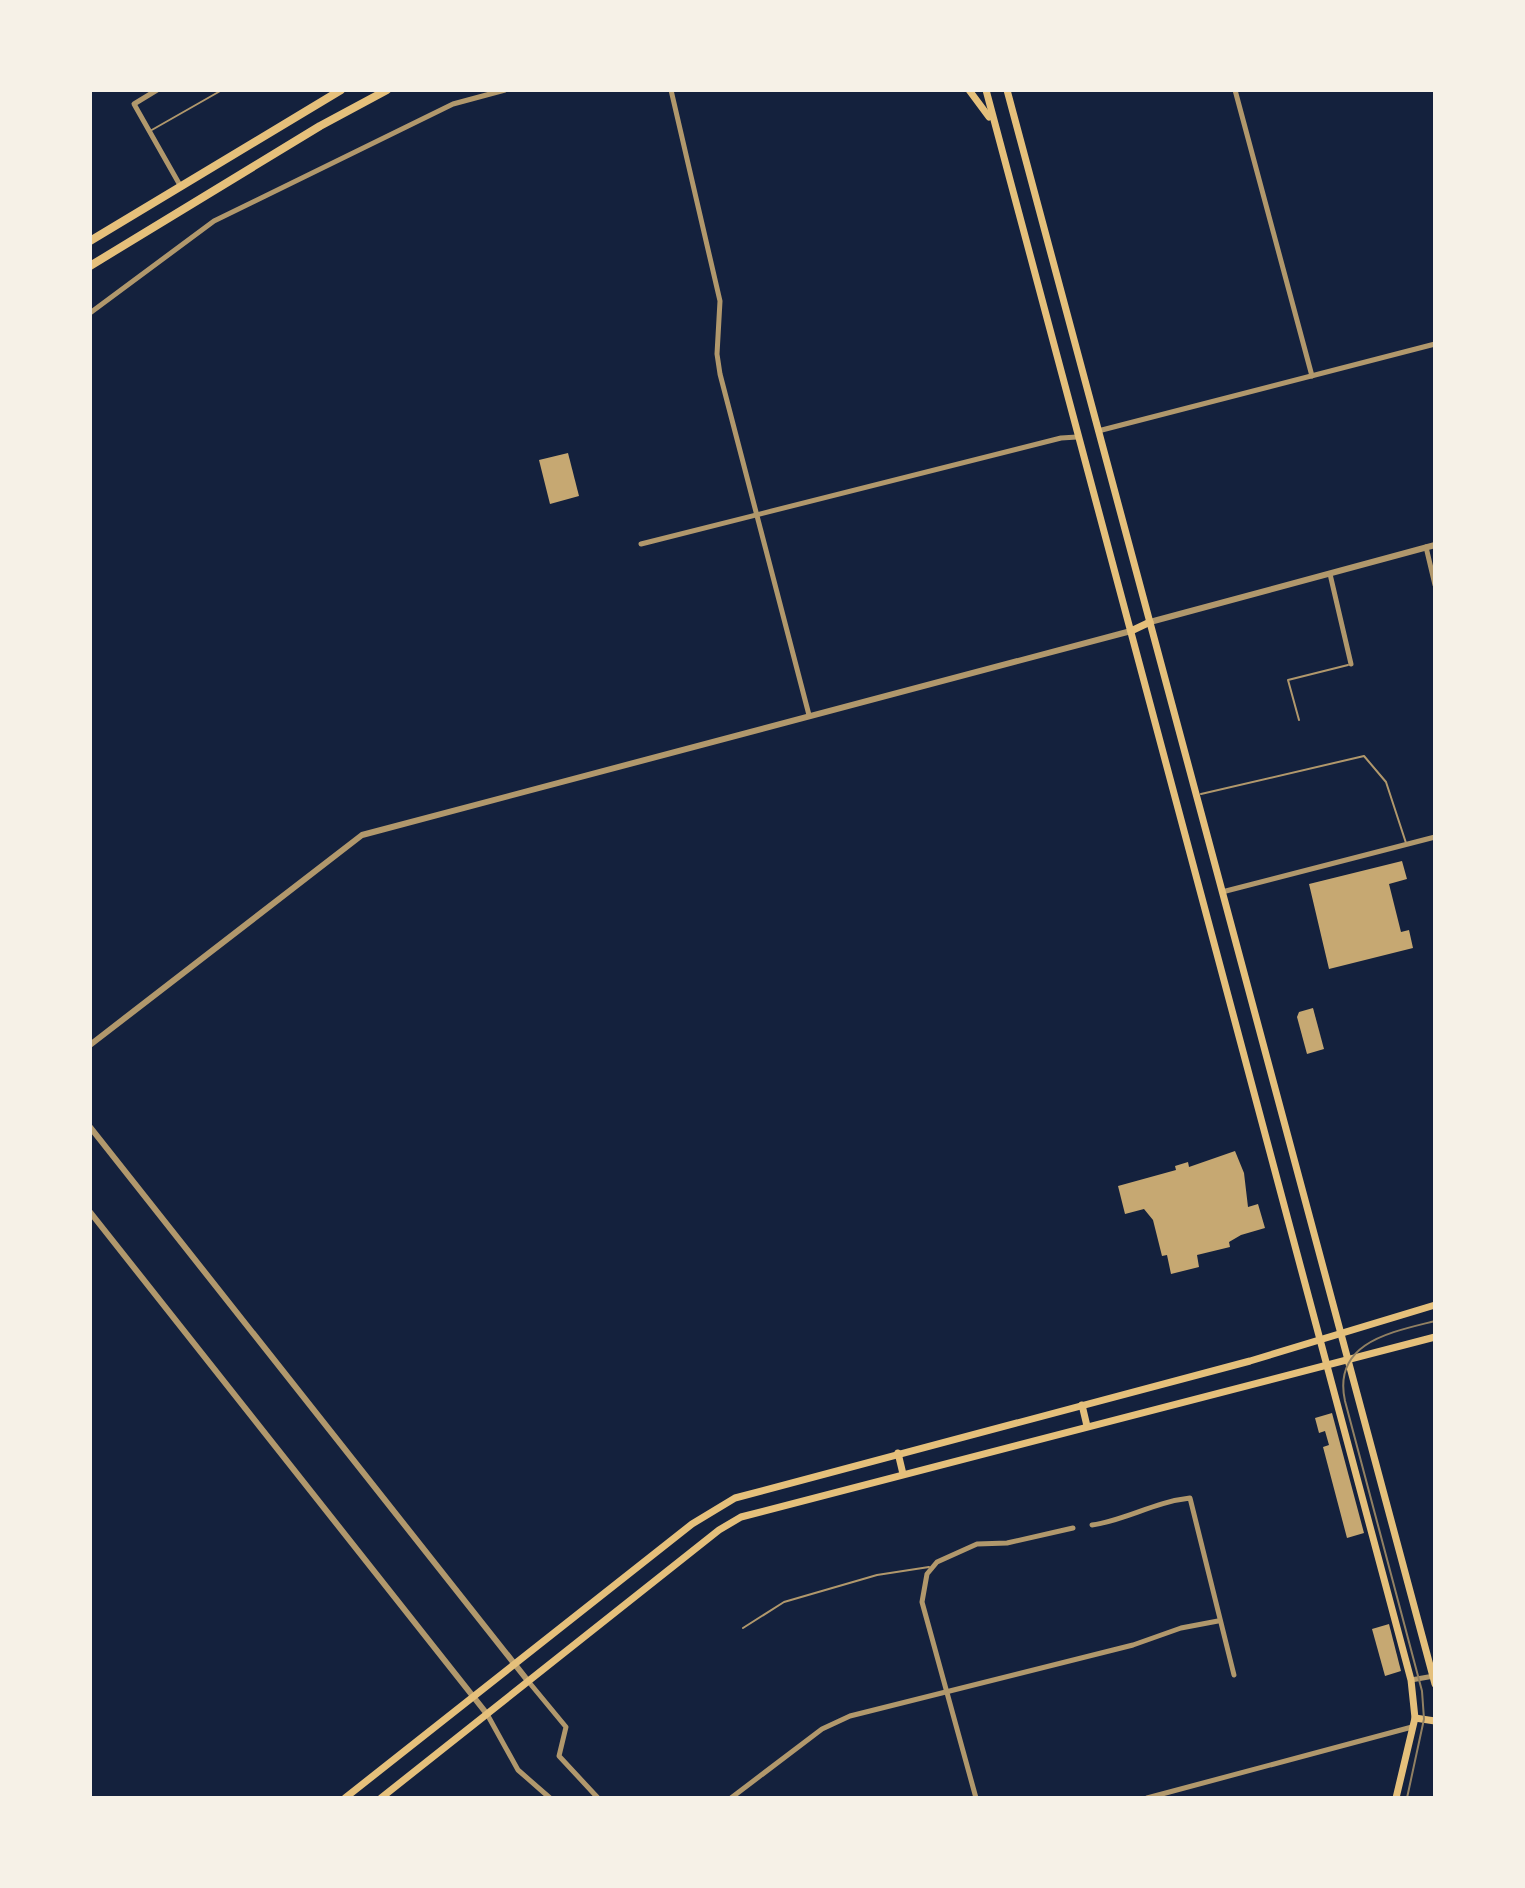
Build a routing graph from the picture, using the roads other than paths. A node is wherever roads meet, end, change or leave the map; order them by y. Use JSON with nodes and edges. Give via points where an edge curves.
{"nodes":[{"id":1,"x":157,"y":90,"type":"edge"},
{"id":2,"x":222,"y":90,"type":"edge"},
{"id":3,"x":341,"y":90,"type":"edge"},
{"id":4,"x":387,"y":90,"type":"edge"},
{"id":5,"x":505,"y":90,"type":"edge"},
{"id":6,"x":671,"y":90,"type":"edge"},
{"id":7,"x":969,"y":90,"type":"edge"},
{"id":8,"x":986,"y":90,"type":"edge"},
{"id":9,"x":1010,"y":90,"type":"edge"},
{"id":10,"x":1235,"y":90,"type":"edge"},
{"id":11,"x":993,"y":124,"type":"junction"},
{"id":12,"x":149,"y":131,"type":"junction"},
{"id":13,"x":181,"y":187,"type":"junction"},
{"id":14,"x":90,"y":241,"type":"edge"},
{"id":15,"x":90,"y":266,"type":"edge"},
{"id":16,"x":90,"y":313,"type":"edge"},
{"id":17,"x":1435,"y":344,"type":"edge"},
{"id":18,"x":1312,"y":376,"type":"junction"},
{"id":19,"x":1097,"y":432,"type":"junction"},
{"id":20,"x":1077,"y":437,"type":"junction"},
{"id":21,"x":756,"y":516,"type":"junction"},
{"id":22,"x":641,"y":544,"type":"dead end"},
{"id":23,"x":1435,"y":545,"type":"edge"},
{"id":24,"x":1426,"y":547,"type":"junction"},
{"id":25,"x":1330,"y":574,"type":"junction"},
{"id":26,"x":1435,"y":585,"type":"edge"},
{"id":27,"x":1150,"y":622,"type":"junction"},
{"id":28,"x":1131,"y":631,"type":"junction"},
{"id":29,"x":1351,"y":664,"type":"joint"},
{"id":30,"x":809,"y":715,"type":"junction"},
{"id":31,"x":1299,"y":720,"type":"dead end"},
{"id":32,"x":1196,"y":795,"type":"junction"},
{"id":33,"x":1435,"y":837,"type":"edge"},
{"id":34,"x":1406,"y":844,"type":"junction"},
{"id":35,"x":1222,"y":892,"type":"junction"},
{"id":36,"x":1201,"y":896,"type":"junction"},
{"id":37,"x":1252,"y":1004,"type":"junction"},
{"id":38,"x":1232,"y":1010,"type":"junction"},
{"id":39,"x":90,"y":1045,"type":"edge"},
{"id":40,"x":90,"y":1127,"type":"edge"},
{"id":41,"x":90,"y":1212,"type":"edge"},
{"id":42,"x":1435,"y":1305,"type":"edge"},
{"id":43,"x":1340,"y":1334,"type":"junction"},
{"id":44,"x":1435,"y":1337,"type":"edge"},
{"id":45,"x":1317,"y":1340,"type":"junction"},
{"id":46,"x":1347,"y":1361,"type":"junction"},
{"id":47,"x":1325,"y":1366,"type":"junction"},
{"id":48,"x":1082,"y":1405,"type":"junction"},
{"id":49,"x":1087,"y":1426,"type":"junction"},
{"id":50,"x":898,"y":1453,"type":"junction"},
{"id":51,"x":903,"y":1474,"type":"junction"},
{"id":52,"x":1092,"y":1525,"type":"dead end"},
{"id":53,"x":1073,"y":1528,"type":"dead end"},
{"id":54,"x":930,"y":1567,"type":"junction"},
{"id":55,"x":1218,"y":1621,"type":"junction"},
{"id":56,"x":743,"y":1628,"type":"dead end"},
{"id":57,"x":515,"y":1664,"type":"junction"},
{"id":58,"x":1234,"y":1675,"type":"dead end"},
{"id":59,"x":1434,"y":1679,"type":"edge"},
{"id":60,"x":1411,"y":1680,"type":"junction"},
{"id":61,"x":528,"y":1681,"type":"junction"},
{"id":62,"x":948,"y":1691,"type":"junction"},
{"id":63,"x":474,"y":1696,"type":"junction"},
{"id":64,"x":487,"y":1714,"type":"junction"},
{"id":65,"x":1435,"y":1721,"type":"edge"},
{"id":66,"x":1414,"y":1722,"type":"junction"},
{"id":67,"x":735,"y":1797,"type":"edge"},
{"id":68,"x":345,"y":1798,"type":"edge"},
{"id":69,"x":381,"y":1798,"type":"edge"},
{"id":70,"x":550,"y":1798,"type":"edge"},
{"id":71,"x":598,"y":1798,"type":"edge"},
{"id":72,"x":976,"y":1798,"type":"edge"},
{"id":73,"x":1147,"y":1798,"type":"edge"},
{"id":74,"x":1396,"y":1798,"type":"edge"}],
"edges":[{"from":1,"to":12,"type":"street","via":[[134,104]]},
{"from":2,"to":12,"type":"lane"},
{"from":3,"to":13,"type":"main road"},
{"from":4,"to":15,"type":"main road"},
{"from":5,"to":16,"type":"street","via":[[453,104],[214,221]]},
{"from":6,"to":21,"type":"street","via":[[720,301],[720,374]]},
{"from":7,"to":11,"type":"main road"},
{"from":8,"to":11,"type":"main road"},
{"from":9,"to":19,"type":"main road"},
{"from":10,"to":18,"type":"street"},
{"from":11,"to":20,"type":"main road"},
{"from":12,"to":13,"type":"street"},
{"from":13,"to":14,"type":"main road"},
{"from":17,"to":18,"type":"street"},
{"from":18,"to":19,"type":"street"},
{"from":19,"to":20,"type":"main road"},
{"from":19,"to":27,"type":"main road"},
{"from":20,"to":21,"type":"street"},
{"from":20,"to":28,"type":"main road"},
{"from":21,"to":22,"type":"street"},
{"from":21,"to":30,"type":"street"},
{"from":23,"to":24,"type":"street"},
{"from":24,"to":25,"type":"street"},
{"from":24,"to":26,"type":"street"},
{"from":25,"to":27,"type":"street"},
{"from":25,"to":29,"type":"street"},
{"from":27,"to":28,"type":"main road"},
{"from":27,"to":32,"type":"main road"},
{"from":28,"to":30,"type":"street"},
{"from":28,"to":36,"type":"main road"},
{"from":29,"to":31,"type":"lane","via":[[1288,680]]},
{"from":30,"to":39,"type":"street","via":[[362,835]]},
{"from":32,"to":34,"type":"lane","via":[[1364,756],[1386,782]]},
{"from":32,"to":35,"type":"main road"},
{"from":33,"to":34,"type":"street"},
{"from":34,"to":35,"type":"street"},
{"from":35,"to":36,"type":"main road"},
{"from":35,"to":37,"type":"main road"},
{"from":36,"to":38,"type":"main road"},
{"from":37,"to":38,"type":"main road"},
{"from":37,"to":43,"type":"main road"},
{"from":38,"to":45,"type":"main road"},
{"from":40,"to":57,"type":"street"},
{"from":41,"to":63,"type":"street"},
{"from":42,"to":43,"type":"main road"},
{"from":43,"to":45,"type":"main road"},
{"from":43,"to":46,"type":"main road"},
{"from":44,"to":46,"type":"main road"},
{"from":45,"to":47,"type":"main road"},
{"from":45,"to":48,"type":"main road"},
{"from":46,"to":47,"type":"main road"},
{"from":46,"to":59,"type":"main road"},
{"from":47,"to":49,"type":"main road"},
{"from":47,"to":60,"type":"main road"},
{"from":48,"to":49,"type":"main road"},
{"from":48,"to":50,"type":"main road"},
{"from":49,"to":51,"type":"main road"},
{"from":50,"to":51,"type":"main road"},
{"from":50,"to":57,"type":"main road","via":[[759,1489],[722,1504]]},
{"from":51,"to":61,"type":"main road","via":[[733,1521]]},
{"from":52,"to":55,"type":"street","via":[[1190,1498]]},
{"from":53,"to":54,"type":"street","via":[[977,1544]]},
{"from":54,"to":56,"type":"lane","via":[[877,1575],[784,1602]]},
{"from":54,"to":62,"type":"street","via":[[922,1602]]},
{"from":55,"to":58,"type":"street"},
{"from":55,"to":62,"type":"street"},
{"from":57,"to":61,"type":"street"},
{"from":57,"to":63,"type":"main road"},
{"from":59,"to":60,"type":"street"},
{"from":60,"to":66,"type":"main road"},
{"from":61,"to":64,"type":"main road"},
{"from":61,"to":71,"type":"street","via":[[566,1727],[559,1756]]},
{"from":62,"to":67,"type":"street","via":[[838,1720]]},
{"from":62,"to":72,"type":"street"},
{"from":63,"to":64,"type":"street"},
{"from":63,"to":68,"type":"main road"},
{"from":64,"to":69,"type":"main road"},
{"from":64,"to":70,"type":"street","via":[[518,1770]]},
{"from":65,"to":66,"type":"main road"},
{"from":66,"to":73,"type":"street"},
{"from":66,"to":74,"type":"main road"}]}
